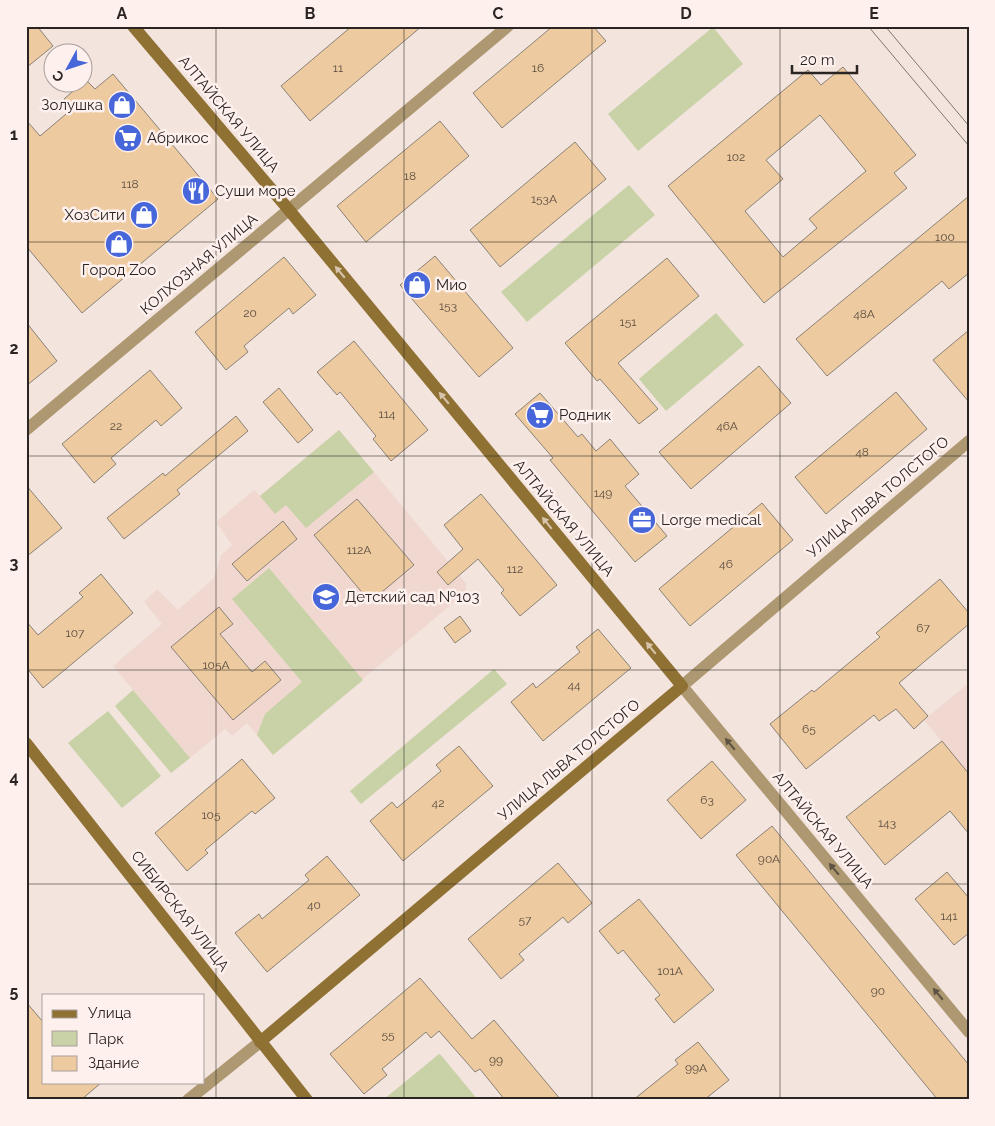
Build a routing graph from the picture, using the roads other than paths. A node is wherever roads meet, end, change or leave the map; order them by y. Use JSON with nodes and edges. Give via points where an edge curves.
{"nodes":[{"id":1,"x":133,"y":26,"type":"edge"},
{"id":2,"x":508,"y":26,"type":"edge"},
{"id":3,"x":289,"y":210,"type":"junction"},
{"id":4,"x":26,"y":430,"type":"edge"},
{"id":5,"x":969,"y":441,"type":"edge"},
{"id":6,"x":682,"y":686,"type":"junction"},
{"id":7,"x":26,"y":743,"type":"edge"},
{"id":8,"x":969,"y":1032,"type":"edge"},
{"id":9,"x":260,"y":1042,"type":"junction"},
{"id":10,"x":188,"y":1100,"type":"edge"},
{"id":11,"x":307,"y":1100,"type":"edge"}],
"edges":[{"from":1,"to":3,"type":"main road","name":"АЛТАЙСКАЯ УЛИЦА"},
{"from":2,"to":3,"type":"street","name":"КОЛХОЗНАЯ УЛИЦА"},
{"from":3,"to":4,"type":"street","name":"КОЛХОЗНАЯ УЛИЦА"},
{"from":6,"to":3,"type":"main road","name":"АЛТАЙСКАЯ УЛИЦА","one_way":true},
{"from":5,"to":6,"type":"street","name":"УЛИЦА ЛЬВА ТОЛСТОГО"},
{"from":8,"to":6,"type":"street","name":"АЛТАЙСКАЯ УЛИЦА","one_way":true},
{"from":6,"to":9,"type":"main road","name":"УЛИЦА ЛЬВА ТОЛСТОГО"},
{"from":7,"to":9,"type":"main road","name":"СИБИРСКАЯ УЛИЦА"},
{"from":9,"to":10,"type":"street","name":"УЛИЦА ЛЬВА ТОЛСТОГО"},
{"from":9,"to":11,"type":"main road","name":"СИБИРСКАЯ УЛИЦА"}]}
